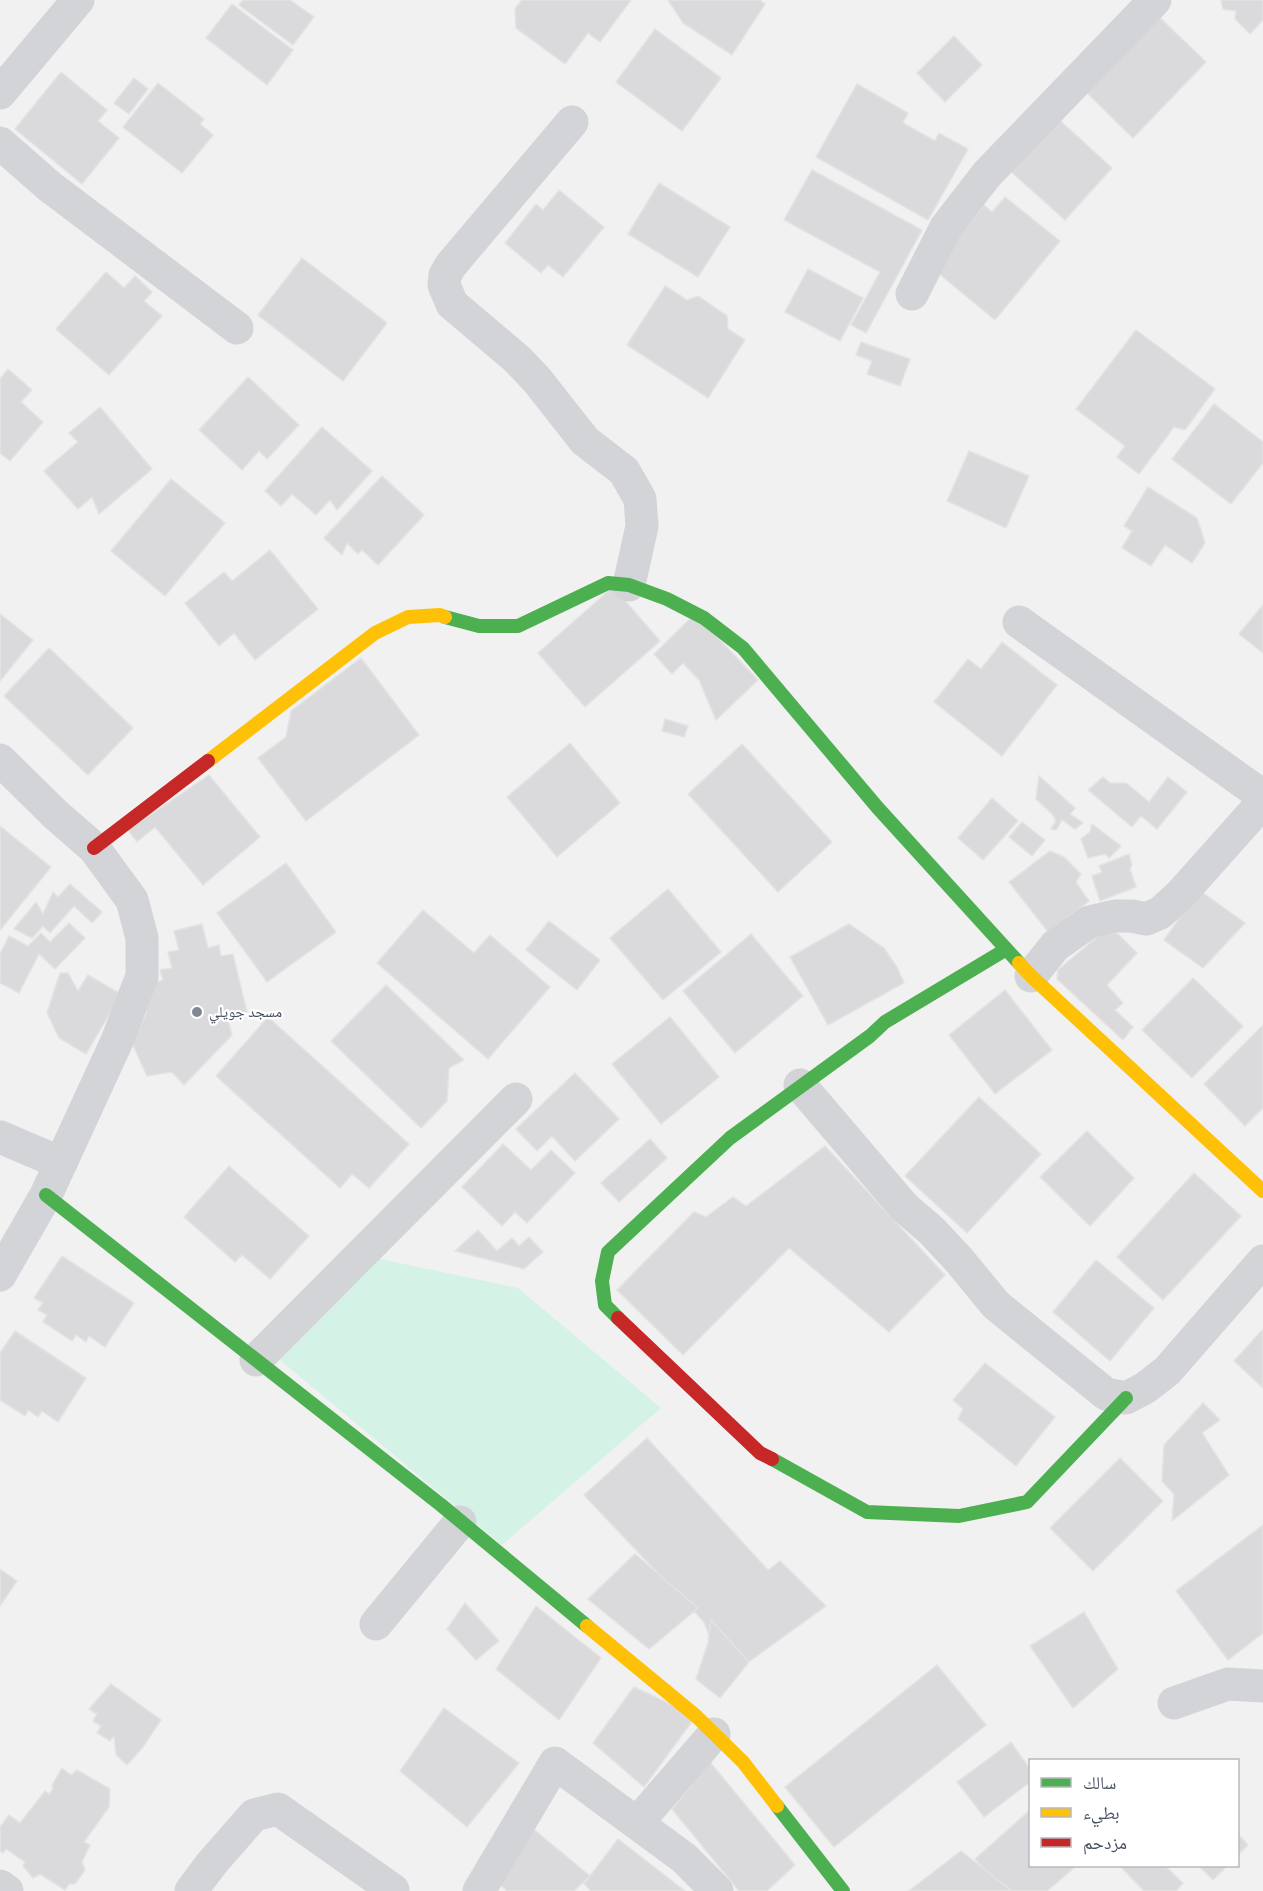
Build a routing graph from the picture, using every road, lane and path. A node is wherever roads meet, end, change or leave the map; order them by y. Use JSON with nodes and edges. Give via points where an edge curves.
{"nodes":[{"id":1,"x":78,"y":0,"type":"edge"},
{"id":2,"x":1155,"y":0,"type":"edge"},
{"id":3,"x":0,"y":93,"type":"edge"},
{"id":4,"x":572,"y":122,"type":"dead end"},
{"id":5,"x":0,"y":143,"type":"edge"},
{"id":6,"x":912,"y":294,"type":"dead end"},
{"id":7,"x":237,"y":328,"type":"dead end"},
{"id":8,"x":629,"y":585,"type":"junction"},
{"id":9,"x":1019,"y":622,"type":"dead end"},
{"id":10,"x":0,"y":760,"type":"edge"},
{"id":11,"x":1263,"y":796,"type":"edge"},
{"id":12,"x":1263,"y":802,"type":"edge"},
{"id":13,"x":94,"y":848,"type":"junction"},
{"id":14,"x":1005,"y":950,"type":"junction"},
{"id":15,"x":1031,"y":976,"type":"junction"},
{"id":16,"x":800,"y":1085,"type":"junction"},
{"id":17,"x":516,"y":1099,"type":"dead end"},
{"id":18,"x":0,"y":1137,"type":"edge"},
{"id":19,"x":61,"y":1163,"type":"junction"},
{"id":20,"x":1263,"y":1191,"type":"edge"},
{"id":21,"x":46,"y":1195,"type":"junction"},
{"id":22,"x":1263,"y":1261,"type":"edge"},
{"id":23,"x":0,"y":1275,"type":"edge"},
{"id":24,"x":256,"y":1360,"type":"junction"},
{"id":25,"x":1126,"y":1398,"type":"junction"},
{"id":26,"x":460,"y":1522,"type":"junction"},
{"id":27,"x":376,"y":1624,"type":"dead end"},
{"id":28,"x":1263,"y":1686,"type":"edge"},
{"id":29,"x":1174,"y":1703,"type":"dead end"},
{"id":30,"x":714,"y":1734,"type":"junction"},
{"id":31,"x":637,"y":1823,"type":"junction"},
{"id":32,"x":0,"y":1886,"type":"edge"},
{"id":33,"x":393,"y":1890,"type":"edge"},
{"id":34,"x":7,"y":1891,"type":"edge"},
{"id":35,"x":191,"y":1891,"type":"edge"},
{"id":36,"x":479,"y":1891,"type":"edge"},
{"id":37,"x":717,"y":1891,"type":"edge"},
{"id":38,"x":843,"y":1891,"type":"edge"}],
"edges":[{"from":1,"to":3,"type":"street"},
{"from":2,"to":6,"type":"street","via":[[987,174],[946,227]]},
{"from":4,"to":8,"type":"street","via":[[452,265],[444,285],[452,304],[517,359],[585,441],[624,471],[640,499],[642,526]]},
{"from":5,"to":7,"type":"street","via":[[50,186]]},
{"from":8,"to":13,"type":"street","via":[[608,584],[518,626],[480,626],[440,615],[408,617],[375,633]]},
{"from":8,"to":14,"type":"street","via":[[704,618],[743,648]]},
{"from":9,"to":11,"type":"street"},
{"from":10,"to":13,"type":"street"},
{"from":12,"to":15,"type":"street","via":[[1160,913],[1146,919],[1115,916],[1089,922],[1054,946]]},
{"from":13,"to":19,"type":"street","via":[[132,900],[142,938],[142,976]]},
{"from":14,"to":15,"type":"street"},
{"from":14,"to":16,"type":"street","via":[[893,1017]]},
{"from":15,"to":20,"type":"street"},
{"from":16,"to":25,"type":"street","via":[[904,1207],[932,1231],[996,1305],[1106,1394]]},
{"from":16,"to":25,"type":"street","via":[[730,1138],[608,1252],[602,1281],[605,1305],[760,1453],[867,1512],[959,1516],[1027,1502]]},
{"from":17,"to":24,"type":"street"},
{"from":18,"to":19,"type":"street"},
{"from":19,"to":21,"type":"street"},
{"from":21,"to":23,"type":"street"},
{"from":21,"to":24,"type":"street"},
{"from":22,"to":25,"type":"street","via":[[1167,1371]]},
{"from":24,"to":26,"type":"street"},
{"from":26,"to":27,"type":"street"},
{"from":26,"to":30,"type":"street"},
{"from":28,"to":29,"type":"street","via":[[1228,1684]]},
{"from":30,"to":31,"type":"street"},
{"from":30,"to":38,"type":"street","via":[[743,1762]]},
{"from":31,"to":36,"type":"street","via":[[555,1763]]},
{"from":31,"to":37,"type":"street","via":[[684,1858]]},
{"from":32,"to":34,"type":"street"},
{"from":33,"to":35,"type":"street","via":[[278,1809],[254,1815]]}]}
